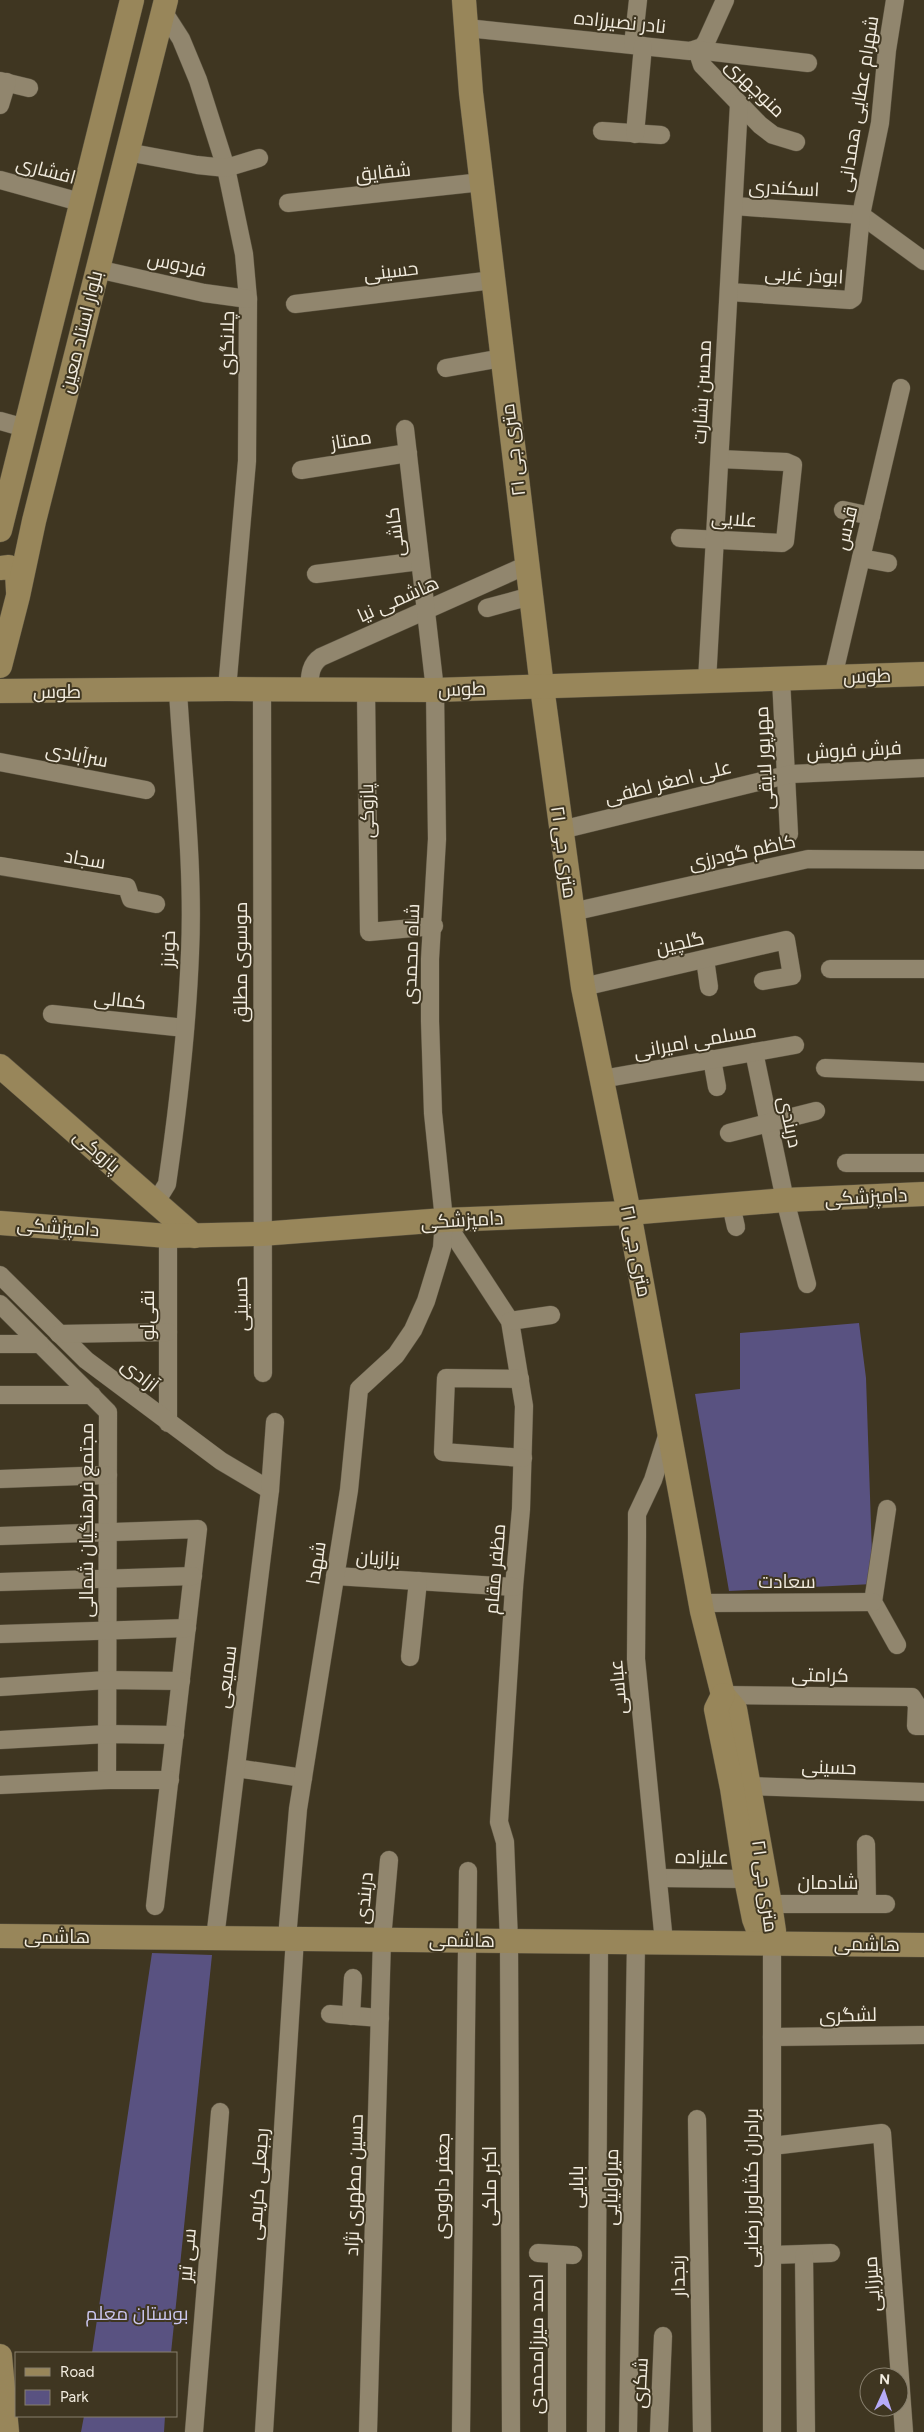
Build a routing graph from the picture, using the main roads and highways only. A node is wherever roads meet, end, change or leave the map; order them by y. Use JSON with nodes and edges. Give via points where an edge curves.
{"nodes":[{"id":1,"x":132,"y":0,"type":"edge"},
{"id":2,"x":464,"y":0,"type":"edge"},
{"id":3,"x":165,"y":6,"type":"edge"},
{"id":4,"x":6,"y":506,"type":"junction"},
{"id":5,"x":34,"y":521,"type":"junction"},
{"id":6,"x":0,"y":530,"type":"edge"},
{"id":7,"x":0,"y":568,"type":"edge"},
{"id":8,"x":18,"y":596,"type":"junction"},
{"id":9,"x":0,"y":666,"type":"edge"},
{"id":10,"x":924,"y":674,"type":"edge"},
{"id":11,"x":542,"y":687,"type":"junction"},
{"id":12,"x":0,"y":691,"type":"edge"},
{"id":13,"x":0,"y":1066,"type":"edge"},
{"id":14,"x":924,"y":1194,"type":"edge"},
{"id":15,"x":629,"y":1213,"type":"junction"},
{"id":16,"x":0,"y":1223,"type":"edge"},
{"id":17,"x":194,"y":1236,"type":"junction"},
{"id":18,"x":741,"y":1787,"type":"junction"},
{"id":19,"x":0,"y":1936,"type":"edge"},
{"id":20,"x":772,"y":1943,"type":"junction"},
{"id":21,"x":924,"y":1945,"type":"edge"},
{"id":22,"x":0,"y":2356,"type":"edge"},
{"id":23,"x":7,"y":2432,"type":"edge"}],
"edges":[{"from":1,"to":4,"type":"main road","name":"بلوار استاد معین"},
{"from":2,"to":11,"type":"main road","name":"۲۱ متری جی","via":[[471,93]]},
{"from":3,"to":5,"type":"main road","name":"بلوار استاد معین"},
{"from":4,"to":5,"type":"main road","via":[[9,528],[23,532]]},
{"from":4,"to":6,"type":"main road","name":"بلوار استاد معین"},
{"from":5,"to":8,"type":"main road","name":"بلوار استاد معین"},
{"from":7,"to":8,"type":"main road","via":[[9,567],[17,572]]},
{"from":8,"to":9,"type":"main road","name":"بلوار استاد معین"},
{"from":10,"to":11,"type":"main road","name":"طوس"},
{"from":11,"to":12,"type":"main road","name":"طوس"},
{"from":11,"to":15,"type":"main road","name":"۲۱ متری جی","via":[[583,987]]},
{"from":13,"to":17,"type":"main road","name":"پازوکی"},
{"from":14,"to":15,"type":"main road","name":"دامپزشکی","via":[[785,1200],[733,1216]]},
{"from":15,"to":17,"type":"main road","name":"دامپزشکی","via":[[444,1220]]},
{"from":15,"to":18,"type":"main road","name":"۲۱ متری جی","via":[[700,1603],[723,1695],[735,1709]]},
{"from":16,"to":17,"type":"main road","name":"دامپزشکی"},
{"from":18,"to":20,"type":"main road","name":"۲۱ متری جی","via":[[770,1904],[774,1930]]},
{"from":18,"to":20,"type":"main road","name":"۲۱ متری جی","via":[[746,1879],[756,1926]]},
{"from":19,"to":20,"type":"main road","name":"هاشمی"},
{"from":20,"to":21,"type":"main road","name":"هاشمی"},
{"from":22,"to":23,"type":"main road"}]}
